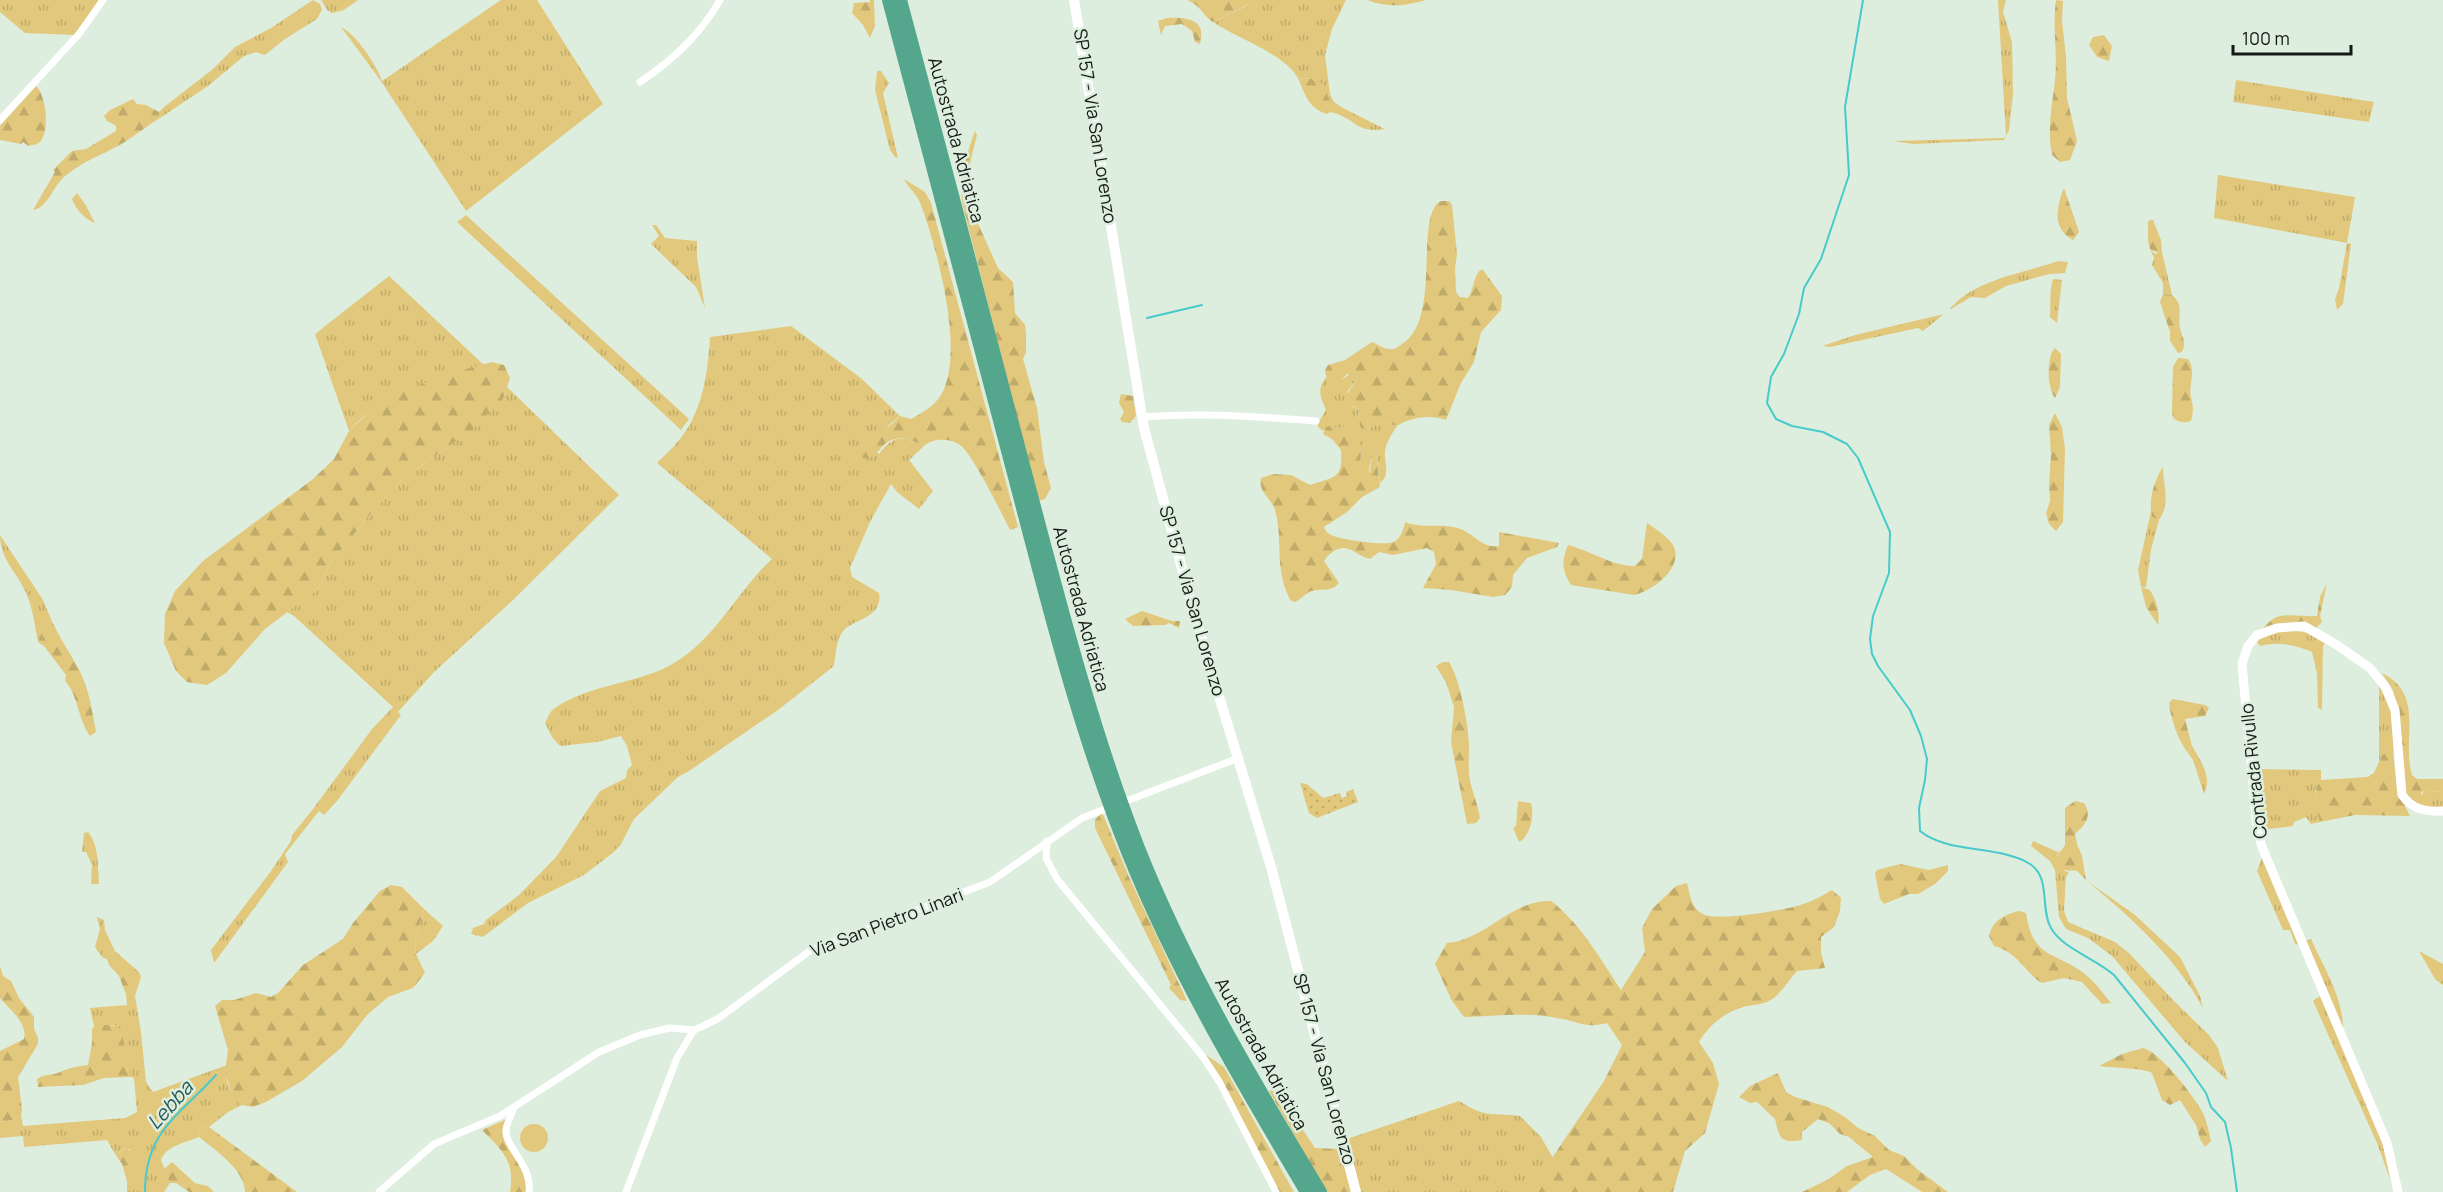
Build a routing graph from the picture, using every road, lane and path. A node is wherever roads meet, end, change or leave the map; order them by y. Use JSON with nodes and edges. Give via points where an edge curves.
{"nodes":[{"id":1,"x":103,"y":0,"type":"edge"},
{"id":2,"x":720,"y":0,"type":"edge"},
{"id":3,"x":889,"y":0,"type":"edge"},
{"id":4,"x":900,"y":0,"type":"edge"},
{"id":5,"x":1074,"y":0,"type":"edge"},
{"id":6,"x":640,"y":82,"type":"dead end"},
{"id":7,"x":0,"y":120,"type":"edge"},
{"id":8,"x":1143,"y":417,"type":"junction"},
{"id":9,"x":1316,"y":421,"type":"dead end"},
{"id":10,"x":1236,"y":759,"type":"junction"},
{"id":11,"x":2443,"y":811,"type":"edge"},
{"id":12,"x":1047,"y":841,"type":"junction"},
{"id":13,"x":694,"y":1030,"type":"junction"},
{"id":14,"x":514,"y":1107,"type":"junction"},
{"id":15,"x":379,"y":1192,"type":"edge"},
{"id":16,"x":529,"y":1192,"type":"edge"},
{"id":17,"x":626,"y":1192,"type":"edge"},
{"id":18,"x":1276,"y":1192,"type":"edge"},
{"id":19,"x":1307,"y":1192,"type":"edge"},
{"id":20,"x":1320,"y":1192,"type":"edge"},
{"id":21,"x":1356,"y":1192,"type":"edge"},
{"id":22,"x":2398,"y":1192,"type":"edge"}],
"edges":[{"from":1,"to":7,"type":"street","via":[[79,33]]},
{"from":2,"to":6,"type":"street","via":[[687,45]]},
{"from":3,"to":19,"type":"highway","name":"Autostrada Adriatica","via":[[1064,660],[1102,782],[1141,884],[1184,976]]},
{"from":4,"to":20,"type":"highway","name":"Autostrada Adriatica","via":[[1078,672],[1116,789],[1152,881],[1200,982]]},
{"from":5,"to":8,"type":"main road","name":"SP 157 - Via San Lorenzo"},
{"from":8,"to":9,"type":"street","via":[[1239,415]]},
{"from":8,"to":10,"type":"main road","name":"SP 157 - Via San Lorenzo","via":[[1194,616]]},
{"from":10,"to":12,"type":"street","name":"Via San Pietro Linari","via":[[1082,818]]},
{"from":10,"to":21,"type":"main road","name":"SP 157 - Via San Lorenzo","via":[[1271,867]]},
{"from":11,"to":22,"type":"street","name":"Contrada Rivullo","via":[[2420,810],[2409,805],[2402,795],[2395,710],[2386,688],[2370,668],[2304,626],[2277,628],[2256,635],[2242,664],[2257,828],[2387,1143]]},
{"from":12,"to":13,"type":"street","name":"Via San Pietro Linari","via":[[990,882],[811,950],[719,1018]]},
{"from":12,"to":18,"type":"street","via":[[1046,858],[1057,879],[1220,1083]]},
{"from":13,"to":14,"type":"street","name":"Via San Pietro Linari","via":[[669,1028],[616,1045],[572,1068]]},
{"from":13,"to":17,"type":"street","via":[[677,1058]]},
{"from":14,"to":15,"type":"street","name":"Via San Pietro Linari","via":[[434,1144]]},
{"from":14,"to":16,"type":"street","via":[[507,1141],[526,1170]]}]}
